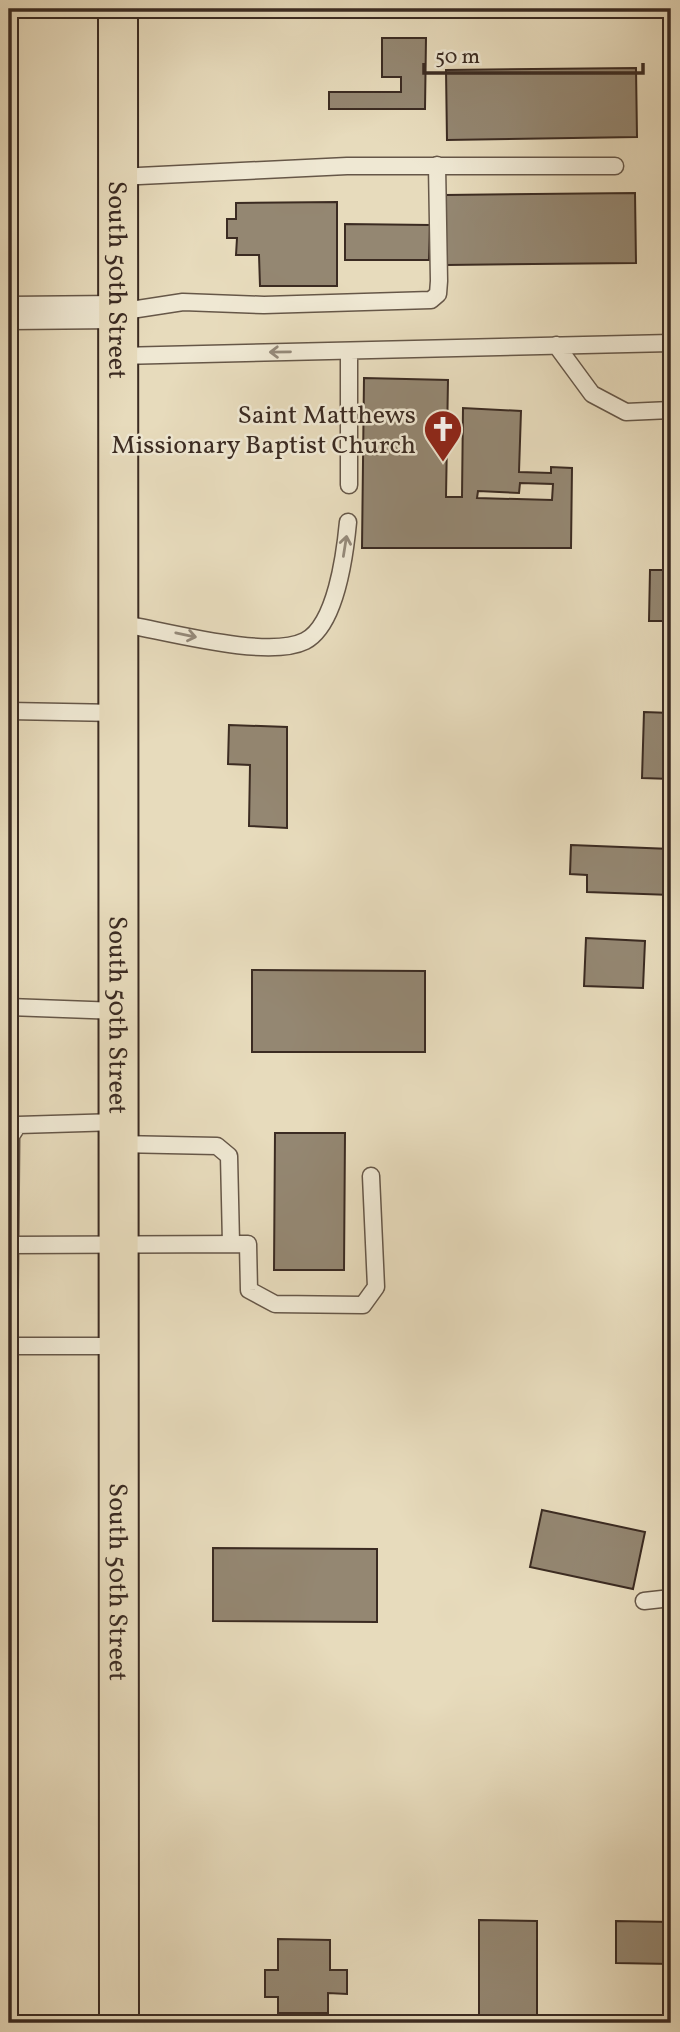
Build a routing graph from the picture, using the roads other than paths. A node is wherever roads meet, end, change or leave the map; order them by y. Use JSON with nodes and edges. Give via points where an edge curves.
{"nodes":[{"id":1,"x":118,"y":9,"type":"edge"},
{"id":2,"x":437,"y":165,"type":"junction"},
{"id":3,"x":615,"y":166,"type":"dead end"},
{"id":4,"x":118,"y":177,"type":"junction"},
{"id":5,"x":118,"y":312,"type":"junction"},
{"id":6,"x":9,"y":313,"type":"edge"},
{"id":7,"x":671,"y":343,"type":"edge"},
{"id":8,"x":556,"y":345,"type":"junction"},
{"id":9,"x":349,"y":351,"type":"junction"},
{"id":10,"x":118,"y":356,"type":"junction"},
{"id":11,"x":671,"y":411,"type":"edge"},
{"id":12,"x":349,"y":485,"type":"dead end"},
{"id":13,"x":348,"y":522,"type":"dead end"},
{"id":14,"x":118,"y":623,"type":"junction"},
{"id":15,"x":9,"y":711,"type":"edge"},
{"id":16,"x":118,"y":713,"type":"junction"},
{"id":17,"x":9,"y":1007,"type":"edge"},
{"id":18,"x":118,"y":1011,"type":"junction"},
{"id":19,"x":118,"y":1133,"type":"junction"},
{"id":20,"x":371,"y":1176,"type":"dead end"},
{"id":21,"x":119,"y":1242,"type":"junction"},
{"id":22,"x":231,"y":1243,"type":"junction"},
{"id":23,"x":11,"y":1245,"type":"junction"},
{"id":24,"x":9,"y":1346,"type":"edge"},
{"id":25,"x":120,"y":1346,"type":"junction"},
{"id":26,"x":671,"y":1598,"type":"edge"},
{"id":27,"x":644,"y":1601,"type":"dead end"},
{"id":28,"x":119,"y":2023,"type":"edge"}],
"edges":[{"from":1,"to":4,"type":"main road","name":"South 50th Street"},
{"from":2,"to":3,"type":"lane"},
{"from":2,"to":4,"type":"lane"},
{"from":2,"to":5,"type":"lane","via":[[439,282],[438,294],[431,300],[264,305],[183,302]]},
{"from":4,"to":5,"type":"main road","name":"South 50th Street"},
{"from":5,"to":6,"type":"street"},
{"from":5,"to":10,"type":"main road","name":"South 50th Street"},
{"from":7,"to":8,"type":"lane"},
{"from":8,"to":9,"type":"lane"},
{"from":8,"to":11,"type":"lane","via":[[592,394],[626,412]]},
{"from":9,"to":10,"type":"lane","one_way":true},
{"from":9,"to":12,"type":"lane"},
{"from":10,"to":14,"type":"main road","name":"South 50th Street"},
{"from":14,"to":13,"type":"lane","one_way":true,"via":[[255,647],[306,640],[321,626],[330,607]]},
{"from":14,"to":16,"type":"main road","name":"South 50th Street"},
{"from":15,"to":16,"type":"lane"},
{"from":16,"to":18,"type":"main road","name":"South 50th Street"},
{"from":17,"to":18,"type":"lane"},
{"from":18,"to":19,"type":"main road","name":"South 50th Street"},
{"from":19,"to":21,"type":"main road","name":"South 50th Street"},
{"from":19,"to":22,"type":"lane","via":[[217,1146],[229,1156]]},
{"from":19,"to":23,"type":"lane","via":[[18,1125],[11,1136]]},
{"from":20,"to":22,"type":"lane","via":[[376,1287],[363,1306],[275,1304],[249,1290],[248,1244]]},
{"from":21,"to":22,"type":"lane"},
{"from":21,"to":23,"type":"lane"},
{"from":21,"to":25,"type":"main road","name":"South 50th Street"},
{"from":23,"to":24,"type":"lane"},
{"from":24,"to":25,"type":"lane"},
{"from":25,"to":28,"type":"main road","name":"South 50th Street"},
{"from":26,"to":27,"type":"lane"}]}
